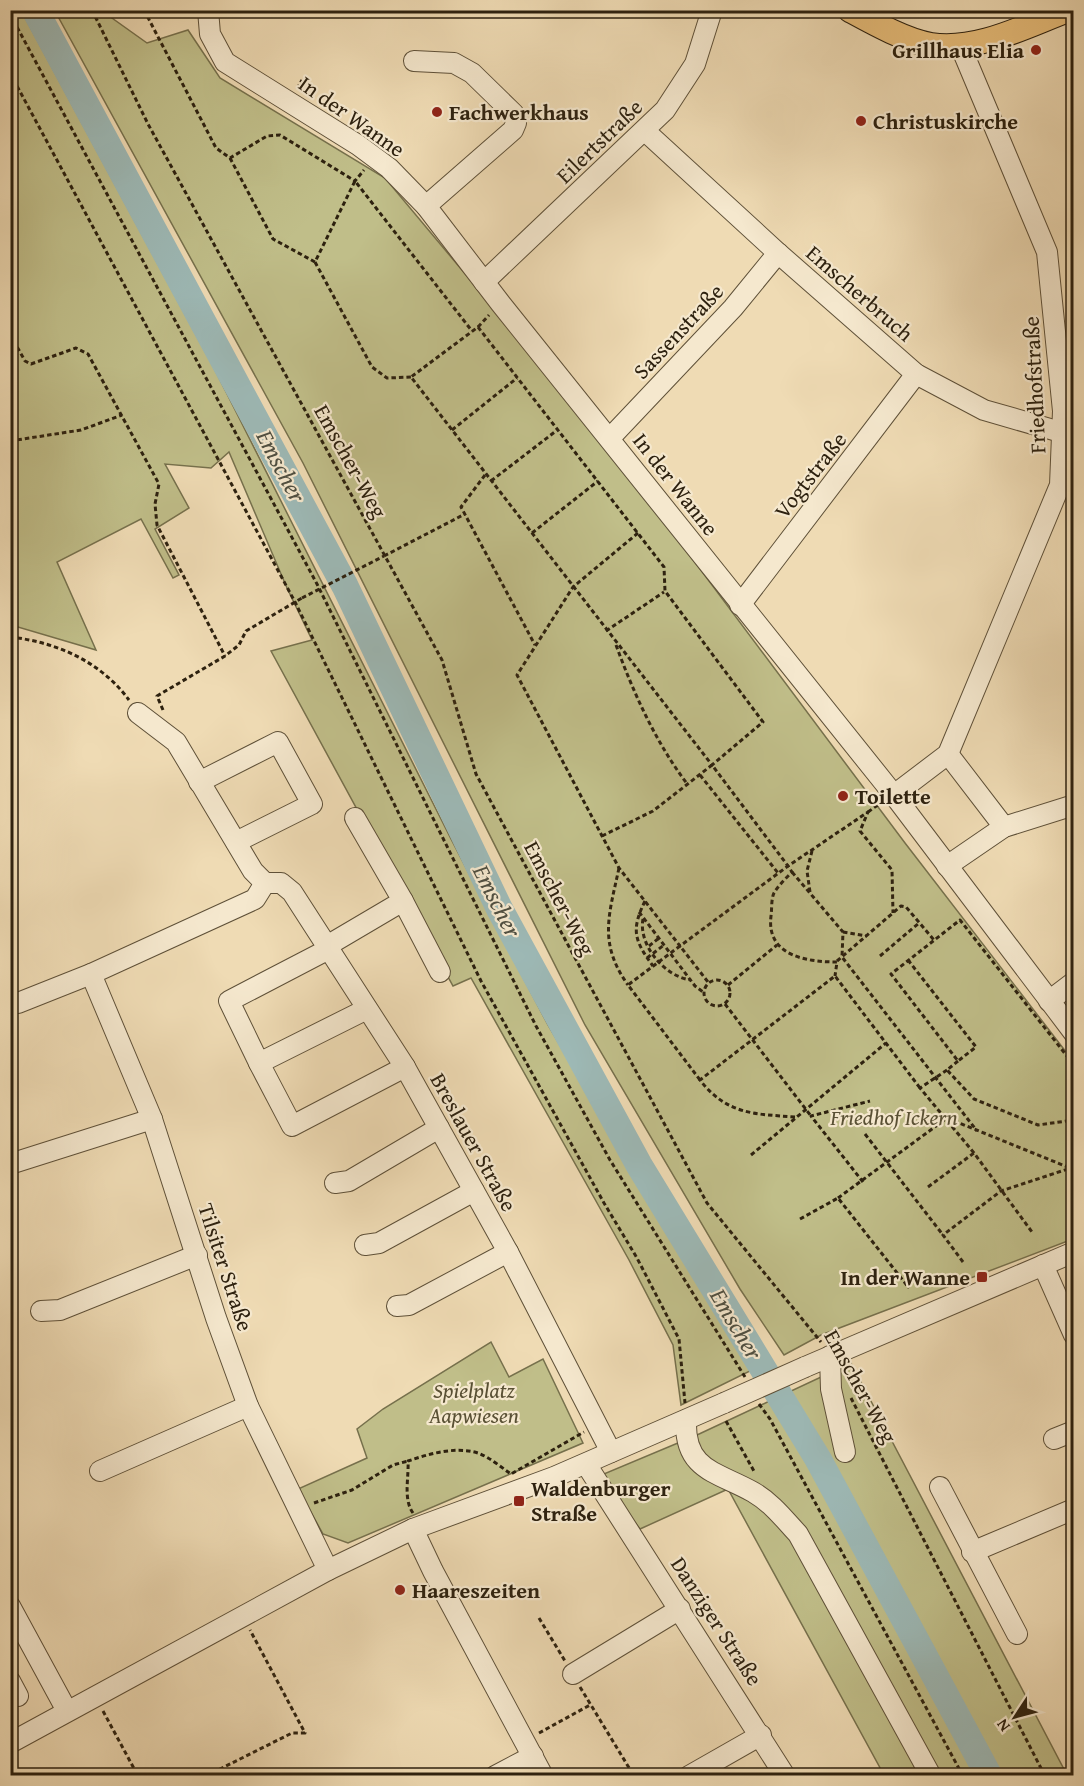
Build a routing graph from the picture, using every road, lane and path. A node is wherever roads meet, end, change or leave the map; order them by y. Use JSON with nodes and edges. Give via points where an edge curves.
{"nodes":[{"id":1,"x":92,"y":10,"type":"edge"},
{"id":2,"x":144,"y":10,"type":"edge"},
{"id":3,"x":208,"y":10,"type":"edge"},
{"id":4,"x":712,"y":10,"type":"edge"},
{"id":5,"x":850,"y":10,"type":"edge"},
{"id":6,"x":1068,"y":10,"type":"edge"},
{"id":7,"x":11,"y":16,"type":"edge"},
{"id":8,"x":960,"y":45,"type":"junction"},
{"id":9,"x":414,"y":61,"type":"dead end"},
{"id":10,"x":10,"y":73,"type":"edge"},
{"id":11,"x":645,"y":131,"type":"junction"},
{"id":12,"x":374,"y":157,"type":"junction"},
{"id":13,"x":231,"y":158,"type":"junction"},
{"id":14,"x":355,"y":181,"type":"junction"},
{"id":15,"x":426,"y":206,"type":"junction"},
{"id":16,"x":778,"y":254,"type":"junction"},
{"id":17,"x":315,"y":262,"type":"junction"},
{"id":18,"x":484,"y":282,"type":"junction"},
{"id":19,"x":471,"y":332,"type":"junction"},
{"id":20,"x":10,"y":334,"type":"edge"},
{"id":21,"x":916,"y":374,"type":"junction"},
{"id":22,"x":411,"y":376,"type":"junction"},
{"id":23,"x":517,"y":378,"type":"junction"},
{"id":24,"x":122,"y":416,"type":"junction"},
{"id":25,"x":452,"y":430,"type":"junction"},
{"id":26,"x":557,"y":430,"type":"junction"},
{"id":27,"x":610,"y":438,"type":"junction"},
{"id":28,"x":1069,"y":438,"type":"edge"},
{"id":29,"x":10,"y":441,"type":"edge"},
{"id":30,"x":485,"y":475,"type":"junction"},
{"id":31,"x":491,"y":481,"type":"junction"},
{"id":32,"x":598,"y":481,"type":"junction"},
{"id":33,"x":465,"y":514,"type":"junction"},
{"id":34,"x":532,"y":533,"type":"junction"},
{"id":35,"x":638,"y":533,"type":"junction"},
{"id":36,"x":384,"y":556,"type":"junction"},
{"id":37,"x":573,"y":587,"type":"junction"},
{"id":38,"x":665,"y":591,"type":"junction"},
{"id":39,"x":295,"y":602,"type":"junction"},
{"id":40,"x":740,"y":605,"type":"junction"},
{"id":41,"x":606,"y":631,"type":"junction"},
{"id":42,"x":10,"y":638,"type":"edge"},
{"id":43,"x":614,"y":640,"type":"junction"},
{"id":44,"x":535,"y":645,"type":"junction"},
{"id":45,"x":225,"y":656,"type":"junction"},
{"id":46,"x":138,"y":713,"type":"joint"},
{"id":47,"x":165,"y":715,"type":"dead end"},
{"id":48,"x":948,"y":754,"type":"junction"},
{"id":49,"x":712,"y":765,"type":"junction"},
{"id":50,"x":700,"y":775,"type":"junction"},
{"id":51,"x":199,"y":782,"type":"junction"},
{"id":52,"x":688,"y":785,"type":"junction"},
{"id":53,"x":894,"y":795,"type":"junction"},
{"id":54,"x":1074,"y":805,"type":"edge"},
{"id":55,"x":355,"y":818,"type":"dead end"},
{"id":56,"x":1004,"y":827,"type":"junction"},
{"id":57,"x":602,"y":836,"type":"junction"},
{"id":58,"x":236,"y":842,"type":"junction"},
{"id":59,"x":813,"y":849,"type":"junction"},
{"id":60,"x":788,"y":866,"type":"junction"},
{"id":61,"x":947,"y":866,"type":"junction"},
{"id":62,"x":619,"y":868,"type":"junction"},
{"id":63,"x":792,"y":872,"type":"junction"},
{"id":64,"x":778,"y":873,"type":"junction"},
{"id":65,"x":260,"y":891,"type":"junction"},
{"id":66,"x":810,"y":893,"type":"junction"},
{"id":67,"x":403,"y":901,"type":"junction"},
{"id":68,"x":645,"y":901,"type":"junction"},
{"id":69,"x":639,"y":912,"type":"junction"},
{"id":70,"x":893,"y":913,"type":"junction"},
{"id":71,"x":644,"y":918,"type":"junction"},
{"id":72,"x":919,"y":923,"type":"junction"},
{"id":73,"x":843,"y":932,"type":"junction"},
{"id":74,"x":867,"y":936,"type":"junction"},
{"id":75,"x":659,"y":938,"type":"junction"},
{"id":76,"x":934,"y":940,"type":"junction"},
{"id":77,"x":664,"y":945,"type":"junction"},
{"id":78,"x":777,"y":945,"type":"junction"},
{"id":79,"x":649,"y":946,"type":"junction"},
{"id":80,"x":680,"y":946,"type":"junction"},
{"id":81,"x":326,"y":948,"type":"junction"},
{"id":82,"x":880,"y":956,"type":"dead end"},
{"id":83,"x":842,"y":957,"type":"junction"},
{"id":84,"x":647,"y":958,"type":"junction"},
{"id":85,"x":908,"y":960,"type":"junction"},
{"id":86,"x":659,"y":962,"type":"junction"},
{"id":87,"x":837,"y":962,"type":"junction"},
{"id":88,"x":653,"y":966,"type":"junction"},
{"id":89,"x":440,"y":972,"type":"dead end"},
{"id":90,"x":91,"y":974,"type":"junction"},
{"id":91,"x":835,"y":976,"type":"junction"},
{"id":92,"x":691,"y":980,"type":"junction"},
{"id":93,"x":1074,"y":981,"type":"edge"},
{"id":94,"x":708,"y":982,"type":"junction"},
{"id":95,"x":628,"y":985,"type":"junction"},
{"id":96,"x":728,"y":985,"type":"junction"},
{"id":97,"x":703,"y":992,"type":"junction"},
{"id":98,"x":1049,"y":1000,"type":"junction"},
{"id":99,"x":18,"y":1003,"type":"dead end"},
{"id":100,"x":725,"y":1004,"type":"junction"},
{"id":101,"x":367,"y":1009,"type":"junction"},
{"id":102,"x":1074,"y":1033,"type":"edge"},
{"id":103,"x":752,"y":1039,"type":"junction"},
{"id":104,"x":886,"y":1043,"type":"junction"},
{"id":105,"x":958,"y":1060,"type":"junction"},
{"id":106,"x":260,"y":1064,"type":"junction"},
{"id":107,"x":1074,"y":1065,"type":"edge"},
{"id":108,"x":405,"y":1067,"type":"junction"},
{"id":109,"x":947,"y":1070,"type":"junction"},
{"id":110,"x":935,"y":1078,"type":"junction"},
{"id":111,"x":700,"y":1080,"type":"junction"},
{"id":112,"x":920,"y":1088,"type":"junction"},
{"id":113,"x":870,"y":1101,"type":"dead end"},
{"id":114,"x":806,"y":1110,"type":"junction"},
{"id":115,"x":812,"y":1116,"type":"junction"},
{"id":116,"x":795,"y":1117,"type":"junction"},
{"id":117,"x":946,"y":1118,"type":"junction"},
{"id":118,"x":152,"y":1119,"type":"junction"},
{"id":119,"x":1074,"y":1120,"type":"edge"},
{"id":120,"x":439,"y":1128,"type":"junction"},
{"id":121,"x":977,"y":1131,"type":"junction"},
{"id":122,"x":865,"y":1134,"type":"dead end"},
{"id":123,"x":974,"y":1153,"type":"junction"},
{"id":124,"x":751,"y":1155,"type":"dead end"},
{"id":125,"x":887,"y":1163,"type":"junction"},
{"id":126,"x":10,"y":1164,"type":"edge"},
{"id":127,"x":1072,"y":1168,"type":"edge"},
{"id":128,"x":862,"y":1182,"type":"junction"},
{"id":129,"x":335,"y":1183,"type":"dead end"},
{"id":130,"x":928,"y":1187,"type":"dead end"},
{"id":131,"x":474,"y":1191,"type":"junction"},
{"id":132,"x":1001,"y":1191,"type":"junction"},
{"id":133,"x":838,"y":1198,"type":"junction"},
{"id":134,"x":800,"y":1219,"type":"dead end"},
{"id":135,"x":1032,"y":1232,"type":"dead end"},
{"id":136,"x":943,"y":1235,"type":"junction"},
{"id":137,"x":365,"y":1245,"type":"dead end"},
{"id":138,"x":508,"y":1252,"type":"junction"},
{"id":139,"x":1074,"y":1252,"type":"edge"},
{"id":140,"x":197,"y":1255,"type":"junction"},
{"id":141,"x":963,"y":1262,"type":"dead end"},
{"id":142,"x":1043,"y":1265,"type":"junction"},
{"id":143,"x":909,"y":1288,"type":"dead end"},
{"id":144,"x":397,"y":1306,"type":"dead end"},
{"id":145,"x":41,"y":1311,"type":"dead end"},
{"id":146,"x":1073,"y":1335,"type":"edge"},
{"id":147,"x":830,"y":1356,"type":"junction"},
{"id":148,"x":748,"y":1383,"type":"dead end"},
{"id":149,"x":846,"y":1388,"type":"dead end"},
{"id":150,"x":758,"y":1402,"type":"dead end"},
{"id":151,"x":720,"y":1404,"type":"junction"},
{"id":152,"x":248,"y":1406,"type":"junction"},
{"id":153,"x":686,"y":1420,"type":"junction"},
{"id":154,"x":1074,"y":1431,"type":"edge"},
{"id":155,"x":1054,"y":1439,"type":"dead end"},
{"id":156,"x":609,"y":1447,"type":"junction"},
{"id":157,"x":845,"y":1452,"type":"dead end"},
{"id":158,"x":408,"y":1461,"type":"junction"},
{"id":159,"x":586,"y":1464,"type":"junction"},
{"id":160,"x":100,"y":1471,"type":"dead end"},
{"id":161,"x":757,"y":1477,"type":"dead end"},
{"id":162,"x":940,"y":1487,"type":"dead end"},
{"id":163,"x":296,"y":1509,"type":"junction"},
{"id":164,"x":1074,"y":1509,"type":"edge"},
{"id":165,"x":417,"y":1528,"type":"junction"},
{"id":166,"x":972,"y":1552,"type":"junction"},
{"id":167,"x":328,"y":1570,"type":"junction"},
{"id":168,"x":10,"y":1606,"type":"edge"},
{"id":169,"x":680,"y":1609,"type":"junction"},
{"id":170,"x":243,"y":1617,"type":"junction"},
{"id":171,"x":539,"y":1618,"type":"dead end"},
{"id":172,"x":1017,"y":1634,"type":"dead end"},
{"id":173,"x":573,"y":1674,"type":"junction"},
{"id":174,"x":96,"y":1696,"type":"junction"},
{"id":175,"x":590,"y":1705,"type":"junction"},
{"id":176,"x":67,"y":1711,"type":"junction"},
{"id":177,"x":761,"y":1735,"type":"junction"},
{"id":178,"x":10,"y":1743,"type":"edge"},
{"id":179,"x":529,"y":1748,"type":"junction"},
{"id":180,"x":138,"y":1776,"type":"edge"},
{"id":181,"x":206,"y":1776,"type":"edge"},
{"id":182,"x":495,"y":1776,"type":"edge"},
{"id":183,"x":543,"y":1776,"type":"edge"},
{"id":184,"x":634,"y":1776,"type":"edge"},
{"id":185,"x":689,"y":1776,"type":"edge"},
{"id":186,"x":785,"y":1776,"type":"edge"},
{"id":187,"x":931,"y":1776,"type":"edge"},
{"id":188,"x":963,"y":1776,"type":"edge"},
{"id":189,"x":1045,"y":1776,"type":"edge"}],
"edges":[{"from":1,"to":36,"type":"path","name":"Emscher-Weg","via":[[148,124]]},
{"from":2,"to":13,"type":"path","via":[[216,148]]},
{"from":3,"to":12,"type":"street","name":"In der Wanne","via":[[210,34],[225,62]]},
{"from":4,"to":11,"type":"street","name":"Eilertstraße","via":[[702,45],[683,85]]},
{"from":5,"to":8,"type":"main road","via":[[929,45]]},
{"from":6,"to":8,"type":"main road","via":[[988,40]]},
{"from":7,"to":148,"type":"path","via":[[317,584],[536,1026],[610,1160]]},
{"from":8,"to":28,"type":"street","name":"Friedhofstraße","via":[[1047,252]]},
{"from":9,"to":15,"type":"street","via":[[454,63],[472,73],[514,114],[516,123],[513,130]]},
{"from":10,"to":39,"type":"path"},
{"from":11,"to":16,"type":"street","name":"Emscherbruch"},
{"from":11,"to":18,"type":"street","name":"Eilertstraße"},
{"from":12,"to":14,"type":"path"},
{"from":12,"to":15,"type":"street","name":"In der Wanne"},
{"from":13,"to":14,"type":"path","via":[[267,136],[280,135]]},
{"from":13,"to":17,"type":"path","via":[[273,239]]},
{"from":14,"to":17,"type":"path"},
{"from":14,"to":19,"type":"path"},
{"from":15,"to":18,"type":"street","name":"In der Wanne"},
{"from":16,"to":21,"type":"street","name":"Emscherbruch"},
{"from":16,"to":27,"type":"street","name":"Sassenstraße","via":[[733,308]]},
{"from":17,"to":22,"type":"path","via":[[372,367],[387,378]]},
{"from":18,"to":27,"type":"street","name":"In der Wanne"},
{"from":19,"to":22,"type":"path"},
{"from":19,"to":23,"type":"path","via":[[478,327]]},
{"from":20,"to":24,"type":"path","via":[[25,361],[31,364],[76,348],[88,354]]},
{"from":21,"to":28,"type":"street","name":"Emscherbruch","via":[[984,410]]},
{"from":21,"to":40,"type":"street","name":"Vogtstraße"},
{"from":22,"to":25,"type":"path"},
{"from":23,"to":25,"type":"path"},
{"from":23,"to":26,"type":"path"},
{"from":24,"to":29,"type":"path","via":[[81,430]]},
{"from":24,"to":45,"type":"path","via":[[159,484],[155,504],[157,525]]},
{"from":25,"to":30,"type":"path"},
{"from":26,"to":31,"type":"path"},
{"from":26,"to":32,"type":"path"},
{"from":27,"to":40,"type":"street","name":"In der Wanne"},
{"from":28,"to":48,"type":"street","name":"Friedhofstraße","via":[[1060,485]]},
{"from":30,"to":31,"type":"path"},
{"from":30,"to":33,"type":"path","via":[[461,507]]},
{"from":31,"to":34,"type":"path"},
{"from":32,"to":34,"type":"path"},
{"from":32,"to":35,"type":"path"},
{"from":33,"to":36,"type":"path"},
{"from":33,"to":44,"type":"path"},
{"from":34,"to":37,"type":"path"},
{"from":35,"to":37,"type":"path"},
{"from":35,"to":38,"type":"path","via":[[664,567]]},
{"from":36,"to":39,"type":"path","bridge":true},
{"from":36,"to":147,"type":"path","name":"Emscher-Weg","via":[[442,660],[476,774],[707,1203]]},
{"from":37,"to":41,"type":"path"},
{"from":37,"to":44,"type":"path"},
{"from":38,"to":41,"type":"path"},
{"from":38,"to":49,"type":"path","via":[[763,722]]},
{"from":39,"to":45,"type":"path","via":[[246,631],[239,645]]},
{"from":39,"to":153,"type":"path","via":[[481,981],[679,1339]]},
{"from":40,"to":53,"type":"street","name":"In der Wanne"},
{"from":41,"to":43,"type":"path"},
{"from":42,"to":46,"type":"path","via":[[40,640],[86,660],[118,686]]},
{"from":43,"to":49,"type":"path"},
{"from":43,"to":52,"type":"path","via":[[630,686],[670,762]]},
{"from":44,"to":57,"type":"path","via":[[517,675]]},
{"from":45,"to":47,"type":"path","via":[[157,696]]},
{"from":46,"to":51,"type":"street","via":[[176,742]]},
{"from":48,"to":53,"type":"street"},
{"from":48,"to":56,"type":"street"},
{"from":49,"to":50,"type":"path"},
{"from":49,"to":60,"type":"path"},
{"from":50,"to":52,"type":"path"},
{"from":50,"to":64,"type":"path"},
{"from":51,"to":58,"type":"street"},
{"from":51,"to":58,"type":"street","via":[[278,742],[312,804]]},
{"from":52,"to":57,"type":"path","via":[[653,811]]},
{"from":53,"to":61,"type":"street","name":"In der Wanne"},
{"from":54,"to":56,"type":"street"},
{"from":55,"to":67,"type":"street"},
{"from":56,"to":61,"type":"street"},
{"from":57,"to":62,"type":"path"},
{"from":58,"to":65,"type":"street"},
{"from":59,"to":60,"type":"path"},
{"from":59,"to":66,"type":"path","via":[[807,872]]},
{"from":59,"to":70,"type":"path","via":[[868,812],[860,831],[892,870]]},
{"from":60,"to":63,"type":"path"},
{"from":60,"to":64,"type":"path"},
{"from":61,"to":98,"type":"street","name":"In der Wanne"},
{"from":62,"to":68,"type":"path"},
{"from":62,"to":95,"type":"path","via":[[608,946],[615,967]]},
{"from":63,"to":66,"type":"path"},
{"from":63,"to":78,"type":"path","via":[[773,894],[770,923]]},
{"from":64,"to":80,"type":"path"},
{"from":65,"to":81,"type":"street","name":"Breslauer Straße","via":[[281,883],[292,892]]},
{"from":65,"to":90,"type":"street"},
{"from":66,"to":73,"type":"path"},
{"from":67,"to":81,"type":"street"},
{"from":67,"to":89,"type":"street"},
{"from":68,"to":69,"type":"path"},
{"from":68,"to":80,"type":"path"},
{"from":69,"to":71,"type":"path"},
{"from":69,"to":84,"type":"path","via":[[635,933]]},
{"from":70,"to":72,"type":"path","via":[[901,906],[906,907]]},
{"from":70,"to":74,"type":"path"},
{"from":71,"to":75,"type":"path"},
{"from":71,"to":79,"type":"path"},
{"from":72,"to":76,"type":"path"},
{"from":72,"to":82,"type":"path"},
{"from":73,"to":74,"type":"path"},
{"from":73,"to":83,"type":"path"},
{"from":74,"to":83,"type":"path"},
{"from":75,"to":77,"type":"path"},
{"from":75,"to":79,"type":"path"},
{"from":76,"to":85,"type":"path"},
{"from":76,"to":107,"type":"path","via":[[960,920]]},
{"from":77,"to":84,"type":"path"},
{"from":77,"to":92,"type":"path"},
{"from":78,"to":87,"type":"path","via":[[810,962]]},
{"from":78,"to":96,"type":"path"},
{"from":79,"to":86,"type":"path"},
{"from":80,"to":86,"type":"path"},
{"from":80,"to":94,"type":"path"},
{"from":81,"to":101,"type":"street","name":"Breslauer Straße"},
{"from":81,"to":106,"type":"street","via":[[229,1001]]},
{"from":83,"to":87,"type":"path"},
{"from":83,"to":110,"type":"path"},
{"from":84,"to":88,"type":"path"},
{"from":85,"to":105,"type":"path","via":[[891,974]]},
{"from":85,"to":105,"type":"path","via":[[976,1047]]},
{"from":86,"to":88,"type":"path"},
{"from":86,"to":92,"type":"path","via":[[675,975]]},
{"from":87,"to":91,"type":"path"},
{"from":88,"to":95,"type":"path"},
{"from":90,"to":99,"type":"street"},
{"from":90,"to":118,"type":"street","name":"Tilsiter Straße"},
{"from":91,"to":103,"type":"path"},
{"from":91,"to":104,"type":"path"},
{"from":92,"to":97,"type":"path"},
{"from":93,"to":98,"type":"street"},
{"from":94,"to":96,"type":"path","via":[[719,980]]},
{"from":94,"to":97,"type":"path"},
{"from":95,"to":111,"type":"path"},
{"from":96,"to":100,"type":"path","via":[[730,996]]},
{"from":97,"to":100,"type":"path","via":[[708,1004]]},
{"from":98,"to":102,"type":"street","name":"In der Wanne"},
{"from":100,"to":103,"type":"path"},
{"from":101,"to":106,"type":"street"},
{"from":101,"to":108,"type":"street","name":"Breslauer Straße"},
{"from":103,"to":111,"type":"path"},
{"from":103,"to":114,"type":"path"},
{"from":104,"to":112,"type":"path"},
{"from":104,"to":114,"type":"path"},
{"from":105,"to":109,"type":"path"},
{"from":106,"to":108,"type":"street","via":[[292,1126]]},
{"from":108,"to":120,"type":"street","name":"Breslauer Straße"},
{"from":109,"to":110,"type":"path"},
{"from":109,"to":119,"type":"path","via":[[974,1099],[1038,1125]]},
{"from":110,"to":112,"type":"path"},
{"from":110,"to":121,"type":"path"},
{"from":111,"to":116,"type":"path","via":[[710,1093],[747,1114]]},
{"from":112,"to":117,"type":"path"},
{"from":113,"to":115,"type":"path"},
{"from":114,"to":115,"type":"path"},
{"from":114,"to":116,"type":"path"},
{"from":115,"to":128,"type":"path"},
{"from":116,"to":124,"type":"path"},
{"from":117,"to":121,"type":"path"},
{"from":117,"to":123,"type":"path"},
{"from":117,"to":125,"type":"path"},
{"from":118,"to":126,"type":"street"},
{"from":118,"to":140,"type":"street","name":"Tilsiter Straße"},
{"from":120,"to":129,"type":"street","via":[[349,1181]]},
{"from":120,"to":131,"type":"street","name":"Breslauer Straße"},
{"from":121,"to":127,"type":"path"},
{"from":122,"to":125,"type":"path"},
{"from":123,"to":130,"type":"path"},
{"from":123,"to":132,"type":"path"},
{"from":125,"to":128,"type":"path"},
{"from":125,"to":136,"type":"path"},
{"from":127,"to":132,"type":"path"},
{"from":128,"to":133,"type":"path"},
{"from":131,"to":137,"type":"street","via":[[379,1242]]},
{"from":131,"to":138,"type":"street","name":"Breslauer Straße"},
{"from":132,"to":135,"type":"path"},
{"from":132,"to":136,"type":"path"},
{"from":133,"to":134,"type":"path"},
{"from":133,"to":143,"type":"path"},
{"from":136,"to":141,"type":"path"},
{"from":138,"to":144,"type":"street","via":[[409,1305]]},
{"from":138,"to":156,"type":"street","name":"Breslauer Straße"},
{"from":139,"to":142,"type":"street"},
{"from":140,"to":145,"type":"street","via":[[60,1310]]},
{"from":140,"to":152,"type":"street","name":"Tilsiter Straße"},
{"from":142,"to":146,"type":"street"},
{"from":142,"to":147,"type":"street"},
{"from":147,"to":151,"type":"street","bridge":true},
{"from":147,"to":157,"type":"street","via":[[831,1389]]},
{"from":149,"to":189,"type":"path","name":"Emscher-Weg"},
{"from":150,"to":188,"type":"path"},
{"from":151,"to":153,"type":"street"},
{"from":151,"to":161,"type":"path"},
{"from":152,"to":160,"type":"street"},
{"from":152,"to":163,"type":"street","name":"Tilsiter Straße"},
{"from":153,"to":156,"type":"street"},
{"from":153,"to":187,"type":"street","via":[[685,1439],[702,1466],[773,1506],[798,1534]]},
{"from":154,"to":155,"type":"street"},
{"from":156,"to":158,"type":"path","via":[[586,1431],[511,1474],[479,1454],[461,1451]]},
{"from":156,"to":159,"type":"street"},
{"from":158,"to":163,"type":"path","via":[[393,1465],[352,1490]]},
{"from":158,"to":165,"type":"path","via":[[410,1508]]},
{"from":159,"to":165,"type":"street"},
{"from":159,"to":169,"type":"street","name":"Danziger Straße"},
{"from":162,"to":166,"type":"street"},
{"from":163,"to":167,"type":"street","name":"Tilsiter Straße"},
{"from":164,"to":166,"type":"street"},
{"from":165,"to":167,"type":"street"},
{"from":165,"to":179,"type":"street","via":[[433,1571]]},
{"from":166,"to":172,"type":"street"},
{"from":167,"to":170,"type":"street"},
{"from":168,"to":176,"type":"street"},
{"from":169,"to":173,"type":"street"},
{"from":169,"to":177,"type":"street","name":"Danziger Straße"},
{"from":170,"to":174,"type":"street"},
{"from":170,"to":181,"type":"path","via":[[305,1733],[292,1733]]},
{"from":171,"to":173,"type":"path"},
{"from":173,"to":175,"type":"path"},
{"from":174,"to":176,"type":"street"},
{"from":174,"to":180,"type":"path"},
{"from":175,"to":179,"type":"path"},
{"from":175,"to":184,"type":"path"},
{"from":176,"to":178,"type":"street"},
{"from":177,"to":185,"type":"street"},
{"from":177,"to":186,"type":"street","name":"Danziger Straße"},
{"from":179,"to":182,"type":"street"},
{"from":179,"to":183,"type":"street"}]}
